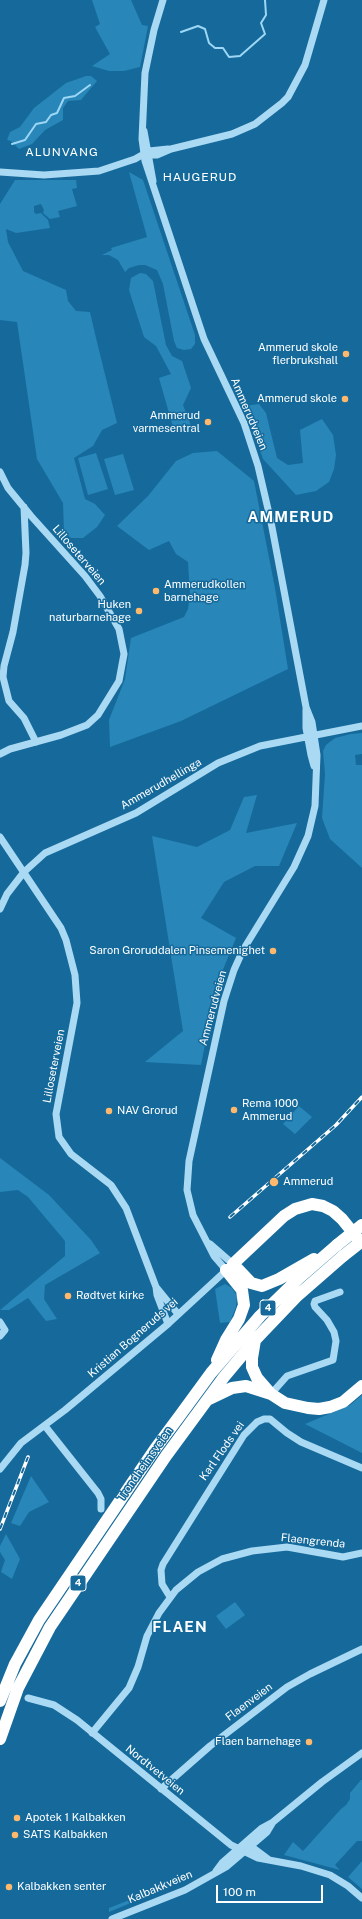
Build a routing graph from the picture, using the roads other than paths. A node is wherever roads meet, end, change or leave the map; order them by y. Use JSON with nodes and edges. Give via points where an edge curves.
{"nodes":[{"id":1,"x":164,"y":0,"type":"edge"},
{"id":2,"x":324,"y":0,"type":"edge"},
{"id":3,"x":147,"y":154,"type":"junction"},
{"id":4,"x":0,"y":172,"type":"edge"},
{"id":5,"x":0,"y":472,"type":"edge"},
{"id":6,"x":24,"y":507,"type":"junction"},
{"id":7,"x":362,"y":726,"type":"edge"},
{"id":8,"x":311,"y":735,"type":"junction"},
{"id":9,"x":36,"y":742,"type":"junction"},
{"id":10,"x":0,"y":754,"type":"edge"},
{"id":11,"x":0,"y":837,"type":"edge"},
{"id":12,"x":24,"y":872,"type":"junction"},
{"id":13,"x":0,"y":909,"type":"edge"},
{"id":14,"x":362,"y":1225,"type":"edge"},
{"id":15,"x":362,"y":1241,"type":"edge"},
{"id":16,"x":362,"y":1245,"type":"edge"},
{"id":17,"x":334,"y":1247,"type":"junction"},
{"id":18,"x":230,"y":1267,"type":"junction"},
{"id":19,"x":156,"y":1287,"type":"junction"},
{"id":20,"x":340,"y":1292,"type":"dead end"},
{"id":21,"x":178,"y":1314,"type":"junction"},
{"id":22,"x":0,"y":1322,"type":"edge"},
{"id":23,"x":168,"y":1324,"type":"junction"},
{"id":24,"x":0,"y":1336,"type":"edge"},
{"id":25,"x":255,"y":1340,"type":"junction"},
{"id":26,"x":211,"y":1374,"type":"junction"},
{"id":27,"x":362,"y":1386,"type":"edge"},
{"id":28,"x":271,"y":1394,"type":"junction"},
{"id":29,"x":206,"y":1401,"type":"junction"},
{"id":30,"x":45,"y":1426,"type":"junction"},
{"id":31,"x":362,"y":1468,"type":"edge"},
{"id":32,"x":0,"y":1469,"type":"edge"},
{"id":33,"x":101,"y":1509,"type":"dead end"},
{"id":34,"x":362,"y":1553,"type":"edge"},
{"id":35,"x":170,"y":1597,"type":"junction"},
{"id":36,"x":362,"y":1649,"type":"edge"},
{"id":37,"x":28,"y":1698,"type":"dead end"},
{"id":38,"x":0,"y":1701,"type":"edge"},
{"id":39,"x":92,"y":1733,"type":"junction"},
{"id":40,"x":0,"y":1739,"type":"edge"},
{"id":41,"x":362,"y":1754,"type":"edge"},
{"id":42,"x":161,"y":1789,"type":"junction"},
{"id":43,"x":249,"y":1844,"type":"junction"},
{"id":44,"x":241,"y":1850,"type":"junction"},
{"id":45,"x":268,"y":1860,"type":"junction"},
{"id":46,"x":362,"y":1898,"type":"edge"},
{"id":47,"x":112,"y":1919,"type":"edge"}],
"edges":[{"from":1,"to":3,"type":"street","name":"Ammerudveien","via":[[148,54],[143,129]]},
{"from":2,"to":3,"type":"street","via":[[305,65],[288,97],[255,124],[232,134],[171,149],[161,154]]},
{"from":3,"to":4,"type":"street","via":[[99,171],[76,174]]},
{"from":3,"to":8,"type":"street","name":"Ammerudveien","via":[[153,184],[204,339],[244,423],[255,456],[270,514],[306,707],[305,719]]},
{"from":5,"to":6,"type":"street","name":"Lilloseterveien","via":[[8,488]]},
{"from":6,"to":9,"type":"street","via":[[25,565],[3,677],[10,701],[24,718]]},
{"from":6,"to":9,"type":"street","name":"Lilloseterveien","via":[[100,596],[119,629],[124,654],[119,681],[98,715],[87,725]]},
{"from":7,"to":8,"type":"street","name":"Ammerudhellinga"},
{"from":8,"to":12,"type":"street","name":"Ammerudhellinga","via":[[236,754],[136,813],[45,853]]},
{"from":8,"to":18,"type":"street","name":"Ammerudveien","via":[[315,768],[315,806],[311,826],[304,847],[286,881],[243,950],[234,970],[224,1001],[191,1150],[187,1182],[193,1215],[214,1256]]},
{"from":9,"to":10,"type":"street","name":"Lilloseterveien"},
{"from":11,"to":12,"type":"street","name":"Lilloseterveien"},
{"from":12,"to":13,"type":"street","name":"Ammerudhellinga","via":[[7,894]]},
{"from":12,"to":19,"type":"street","name":"Lilloseterveien","via":[[63,934],[77,990],[76,1009],[58,1098],[57,1129],[71,1154],[111,1185],[122,1202]]},
{"from":14,"to":17,"type":"highway","name":"Trondheimsveien","number":"4","bridge":true},
{"from":15,"to":25,"type":"highway","name":"Trondheimsveien","number":"4","bridge":true,"via":[[296,1297]]},
{"from":16,"to":18,"type":"highway","via":[[333,1211],[312,1204],[295,1209],[284,1216]]},
{"from":17,"to":18,"type":"highway","via":[[262,1286],[251,1283]]},
{"from":17,"to":26,"type":"highway","name":"Trondheimsveien","number":"4","via":[[260,1316]]},
{"from":18,"to":21,"type":"street","name":"Kristian Bogneruds vei"},
{"from":18,"to":26,"type":"highway","via":[[242,1290],[244,1305]]},
{"from":19,"to":21,"type":"street","name":"Lilloseterveien"},
{"from":19,"to":23,"type":"street","name":"Lilloseterveien"},
{"from":20,"to":28,"type":"street","via":[[315,1301],[314,1304],[334,1332],[336,1340],[333,1360],[287,1376]]},
{"from":21,"to":23,"type":"street","name":"Kristian Bogneruds vei"},
{"from":22,"to":24,"type":"street","via":[[5,1330]]},
{"from":23,"to":30,"type":"street","name":"Kristian Bogneruds vei"},
{"from":25,"to":28,"type":"highway","via":[[252,1367],[257,1378]]},
{"from":25,"to":29,"type":"highway","name":"Trondheimsveien","number":"4"},
{"from":26,"to":38,"type":"highway","name":"Trondheimsveien","number":"4","via":[[155,1449],[39,1620],[15,1664]]},
{"from":27,"to":28,"type":"highway","via":[[343,1402],[319,1409],[285,1403]]},
{"from":28,"to":29,"type":"highway","via":[[251,1387],[237,1387]]},
{"from":29,"to":40,"type":"highway","name":"Trondheimsveien","number":"4","via":[[157,1467],[57,1614],[26,1669]]},
{"from":30,"to":32,"type":"street","name":"Kristian Bogneruds vei","via":[[21,1443]]},
{"from":30,"to":33,"type":"street","via":[[98,1493]]},
{"from":31,"to":35,"type":"street","name":"Karl Flods vei","via":[[301,1442],[270,1419],[257,1422],[246,1431],[163,1564],[162,1584]]},
{"from":34,"to":35,"type":"street","name":"Flaengrenda","via":[[334,1556],[287,1548],[237,1554],[198,1572]]},
{"from":35,"to":39,"type":"street","name":"Flaengrenda","via":[[150,1630],[129,1688]]},
{"from":36,"to":42,"type":"street","name":"Flaenveien","via":[[287,1687]]},
{"from":37,"to":39,"type":"street","name":"Nordtvetveien","via":[[54,1705]]},
{"from":39,"to":42,"type":"street","name":"Nordtvetveien"},
{"from":41,"to":43,"type":"street","name":"Kalbakkveien","via":[[322,1782],[273,1822],[267,1832]]},
{"from":42,"to":44,"type":"street","name":"Nordtvetveien","via":[[224,1840]]},
{"from":43,"to":44,"type":"street","name":"Kalbakkveien"},
{"from":43,"to":45,"type":"street","name":"Nordtvetveien"},
{"from":44,"to":45,"type":"street","name":"Nordtvetveien"},
{"from":44,"to":47,"type":"street","name":"Kalbakkveien","via":[[222,1863],[216,1872],[180,1892]]},
{"from":45,"to":46,"type":"street","name":"Nordtvetveien","via":[[302,1866],[330,1875]]}]}
